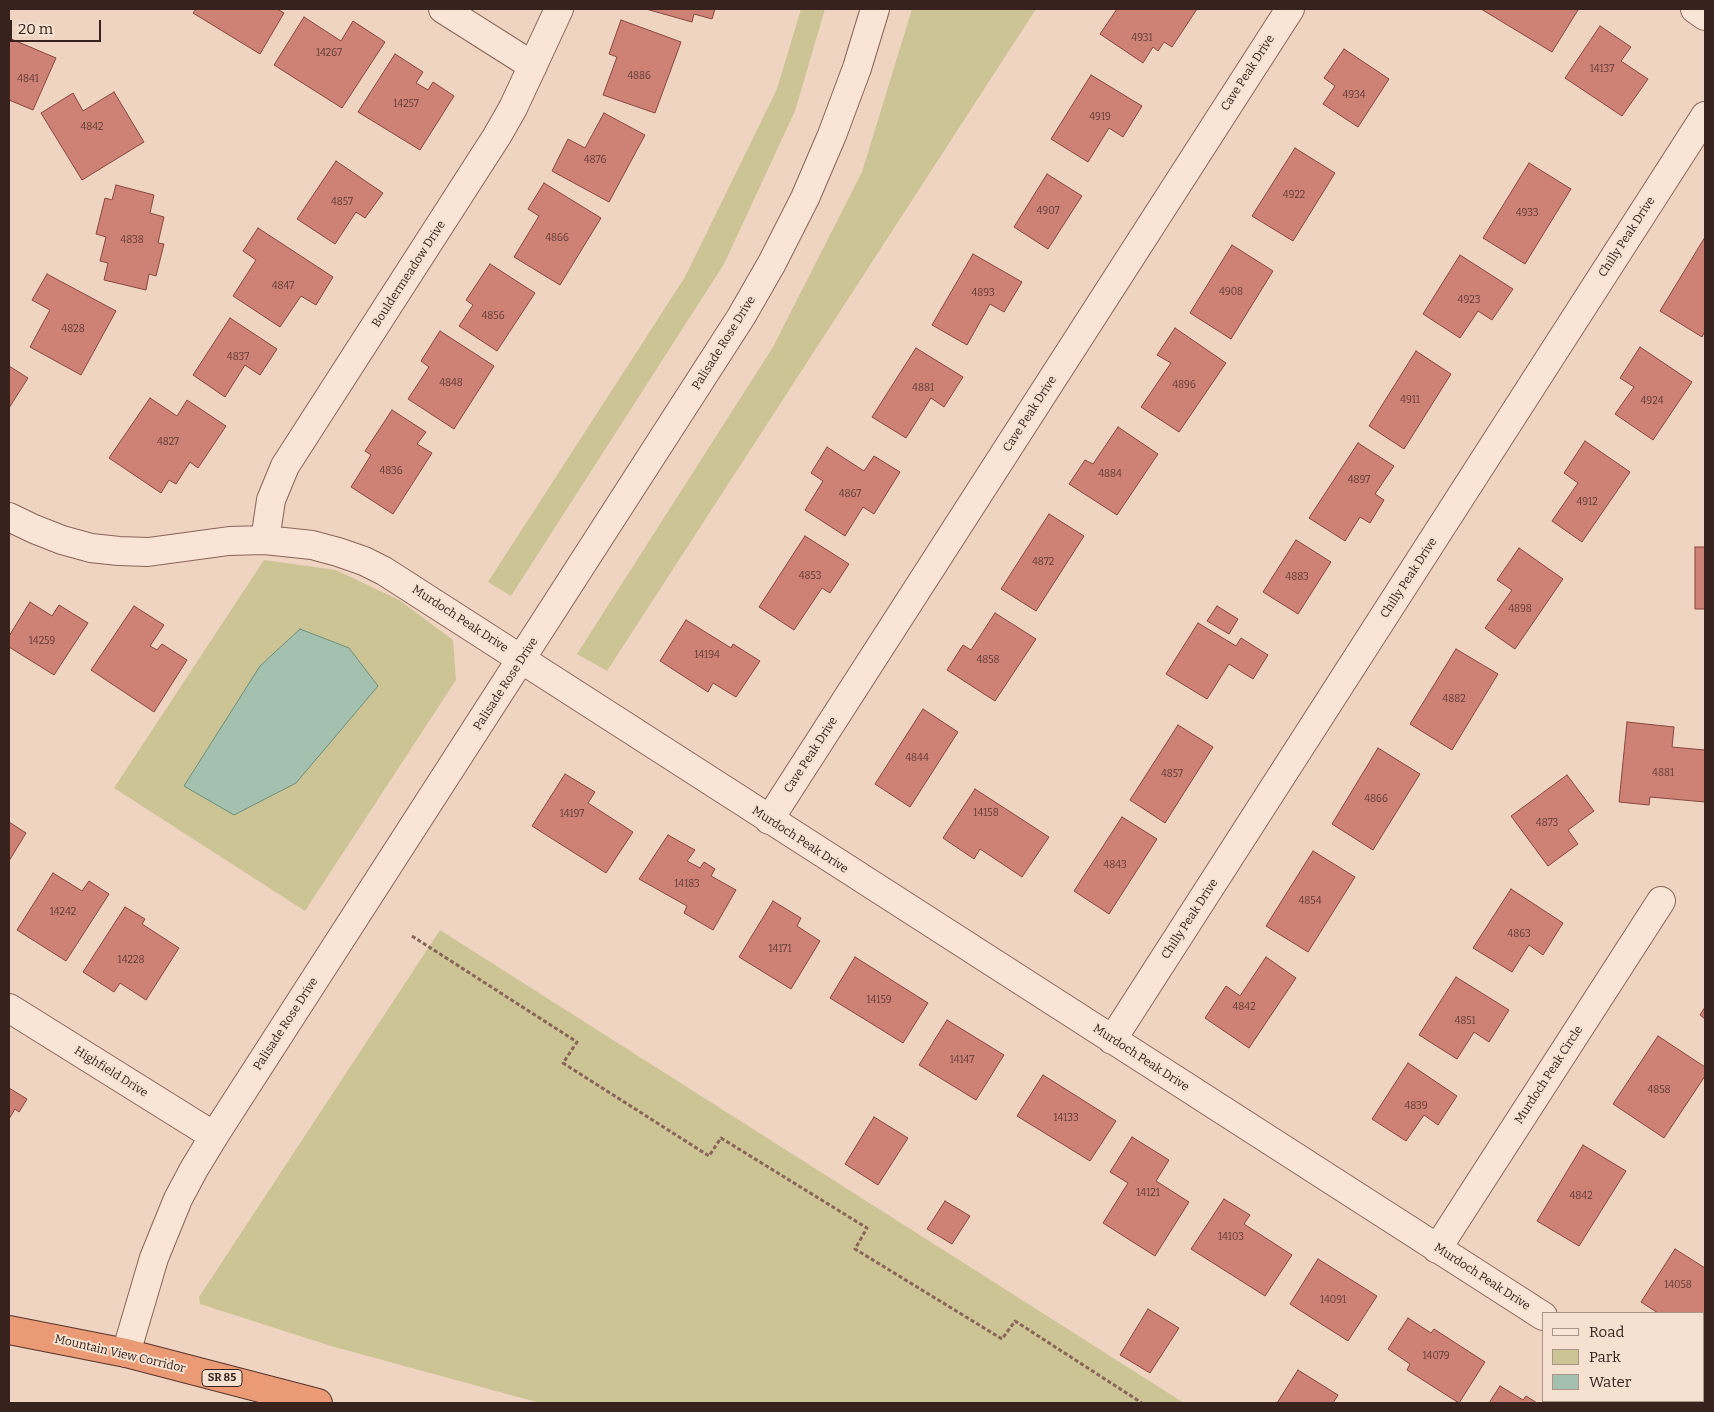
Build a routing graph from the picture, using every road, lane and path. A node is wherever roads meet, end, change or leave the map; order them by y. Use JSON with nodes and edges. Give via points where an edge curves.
{"nodes":[{"id":1,"x":443,"y":9,"type":"edge"},
{"id":2,"x":559,"y":9,"type":"edge"},
{"id":3,"x":875,"y":9,"type":"edge"},
{"id":4,"x":1290,"y":9,"type":"edge"},
{"id":5,"x":1694,"y":9,"type":"edge"},
{"id":6,"x":1705,"y":16,"type":"edge"},
{"id":7,"x":533,"y":66,"type":"junction"},
{"id":8,"x":1705,"y":116,"type":"edge"},
{"id":9,"x":9,"y":517,"type":"edge"},
{"id":10,"x":265,"y":540,"type":"junction"},
{"id":11,"x":522,"y":659,"type":"junction"},
{"id":12,"x":769,"y":820,"type":"junction"},
{"id":13,"x":1661,"y":901,"type":"dead end"},
{"id":14,"x":412,"y":936,"type":"dead end"},
{"id":15,"x":9,"y":1008,"type":"edge"},
{"id":16,"x":1112,"y":1040,"type":"junction"},
{"id":17,"x":214,"y":1136,"type":"junction"},
{"id":18,"x":1437,"y":1249,"type":"junction"},
{"id":19,"x":1542,"y":1315,"type":"edge"},
{"id":20,"x":9,"y":1330,"type":"edge"},
{"id":21,"x":126,"y":1353,"type":"junction"},
{"id":22,"x":318,"y":1403,"type":"edge"},
{"id":23,"x":1142,"y":1403,"type":"edge"}],
"edges":[{"from":1,"to":7,"type":"street"},
{"from":2,"to":7,"type":"street","name":"Bouldermeadow Drive"},
{"from":3,"to":11,"type":"street","name":"Palisade Rose Drive","via":[[832,135],[772,263],[741,317]]},
{"from":4,"to":12,"type":"street","name":"Cave Peak Drive"},
{"from":5,"to":6,"type":"street"},
{"from":7,"to":10,"type":"street","name":"Bouldermeadow Drive","via":[[497,136],[285,466],[271,500]]},
{"from":8,"to":16,"type":"street","name":"Chilly Peak Drive"},
{"from":9,"to":10,"type":"street","name":"Murdoch Peak Drive","via":[[62,540],[118,551],[148,552],[229,540]]},
{"from":10,"to":11,"type":"street","name":"Murdoch Peak Drive","via":[[312,545],[364,561]]},
{"from":11,"to":12,"type":"street","name":"Murdoch Peak Drive"},
{"from":11,"to":17,"type":"street","name":"Palisade Rose Drive"},
{"from":12,"to":16,"type":"street","name":"Murdoch Peak Drive"},
{"from":13,"to":18,"type":"street","name":"Murdoch Peak Circle"},
{"from":14,"to":23,"type":"path","via":[[577,1042],[563,1063],[709,1156],[721,1138],[867,1228],[855,1249],[1002,1340],[1015,1321]]},
{"from":15,"to":17,"type":"street","name":"Highfield Drive"},
{"from":16,"to":18,"type":"street","name":"Murdoch Peak Drive"},
{"from":17,"to":21,"type":"street","name":"Palisade Rose Drive","via":[[165,1228]]},
{"from":18,"to":19,"type":"street","name":"Murdoch Peak Drive"},
{"from":20,"to":21,"type":"highway","name":"Mountain View Corridor","number":"SR 85"},
{"from":21,"to":22,"type":"highway","name":"Mountain View Corridor","number":"SR 85"}]}
